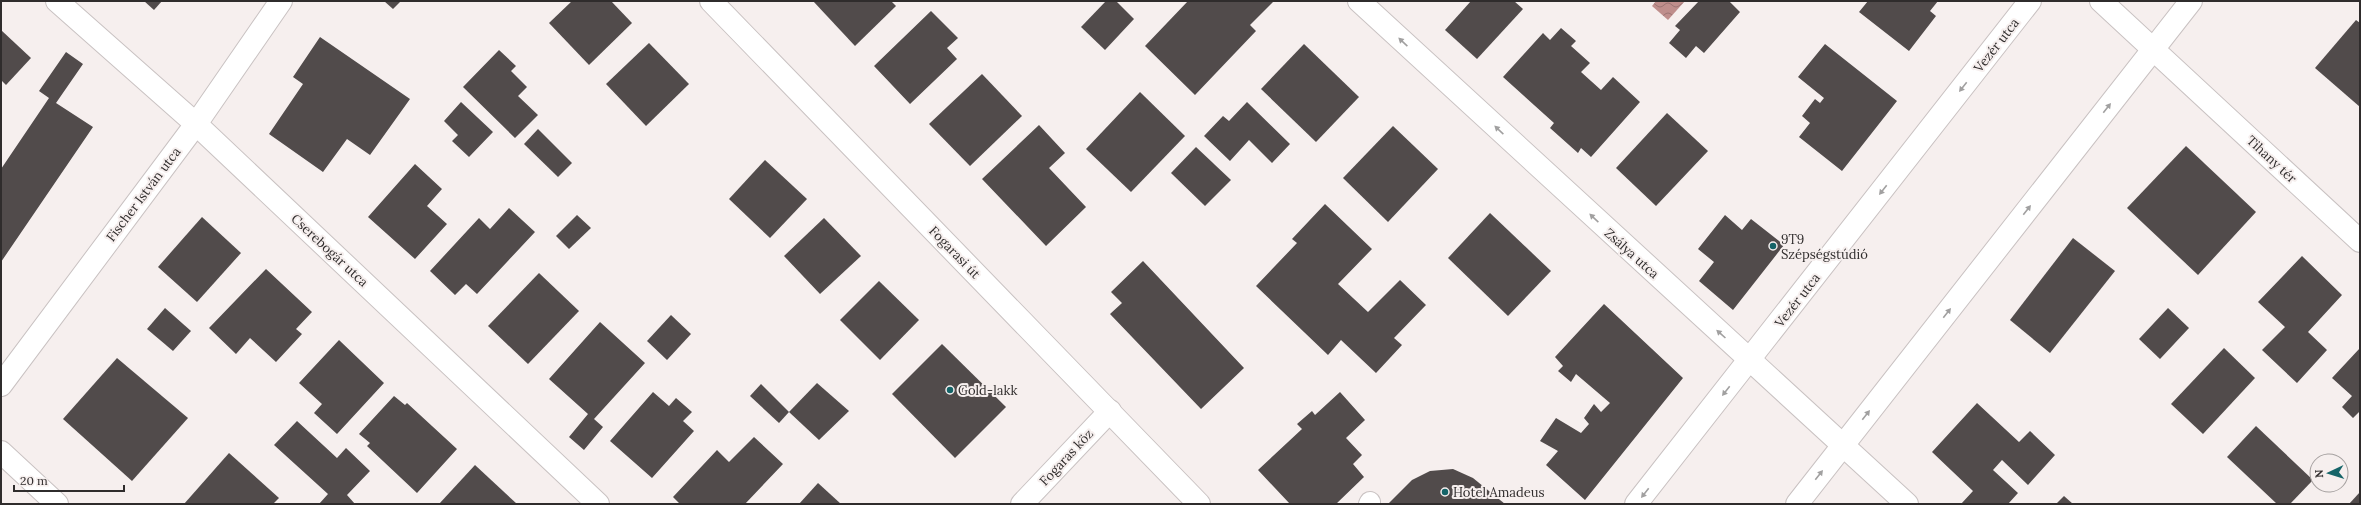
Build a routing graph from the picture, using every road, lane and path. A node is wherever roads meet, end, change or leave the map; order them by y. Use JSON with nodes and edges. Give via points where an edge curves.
{"nodes":[{"id":1,"x":57,"y":1,"type":"edge"},
{"id":2,"x":281,"y":1,"type":"edge"},
{"id":3,"x":711,"y":1,"type":"edge"},
{"id":4,"x":1358,"y":1,"type":"edge"},
{"id":5,"x":2030,"y":1,"type":"edge"},
{"id":6,"x":2101,"y":1,"type":"edge"},
{"id":7,"x":2191,"y":1,"type":"edge"},
{"id":8,"x":2153,"y":49,"type":"junction"},
{"id":9,"x":196,"y":124,"type":"junction"},
{"id":10,"x":2360,"y":242,"type":"edge"},
{"id":11,"x":1750,"y":360,"type":"junction"},
{"id":12,"x":1,"y":385,"type":"edge"},
{"id":13,"x":1110,"y":411,"type":"junction"},
{"id":14,"x":1842,"y":446,"type":"junction"},
{"id":15,"x":1,"y":452,"type":"edge"},
{"id":16,"x":57,"y":504,"type":"edge"},
{"id":17,"x":598,"y":504,"type":"edge"},
{"id":18,"x":1022,"y":504,"type":"edge"},
{"id":19,"x":1199,"y":504,"type":"edge"},
{"id":20,"x":1636,"y":504,"type":"edge"},
{"id":21,"x":1797,"y":504,"type":"edge"},
{"id":22,"x":1907,"y":504,"type":"edge"}],
"edges":[{"from":1,"to":9,"type":"street","name":"Cserebogár utca"},
{"from":2,"to":9,"type":"street","name":"Fischer István utca"},
{"from":3,"to":13,"type":"street","name":"Fogarasi út"},
{"from":11,"to":4,"type":"street","name":"Zsálya utca","one_way":true},
{"from":5,"to":11,"type":"street","name":"Vezér utca","one_way":true},
{"from":6,"to":8,"type":"street","name":"Tihany tér"},
{"from":7,"to":8,"type":"street"},
{"from":8,"to":10,"type":"street","name":"Tihany tér"},
{"from":14,"to":8,"type":"street","one_way":true},
{"from":9,"to":12,"type":"street","name":"Fischer István utca"},
{"from":9,"to":17,"type":"street","name":"Cserebogár utca"},
{"from":11,"to":14,"type":"street","name":"Zsálya utca"},
{"from":11,"to":20,"type":"street","name":"Vezér utca","one_way":true},
{"from":13,"to":18,"type":"street","name":"Fogaras köz"},
{"from":13,"to":19,"type":"street","name":"Fogarasi út"},
{"from":21,"to":14,"type":"street","one_way":true},
{"from":14,"to":22,"type":"street","name":"Zsálya utca"},
{"from":15,"to":16,"type":"street"}]}
